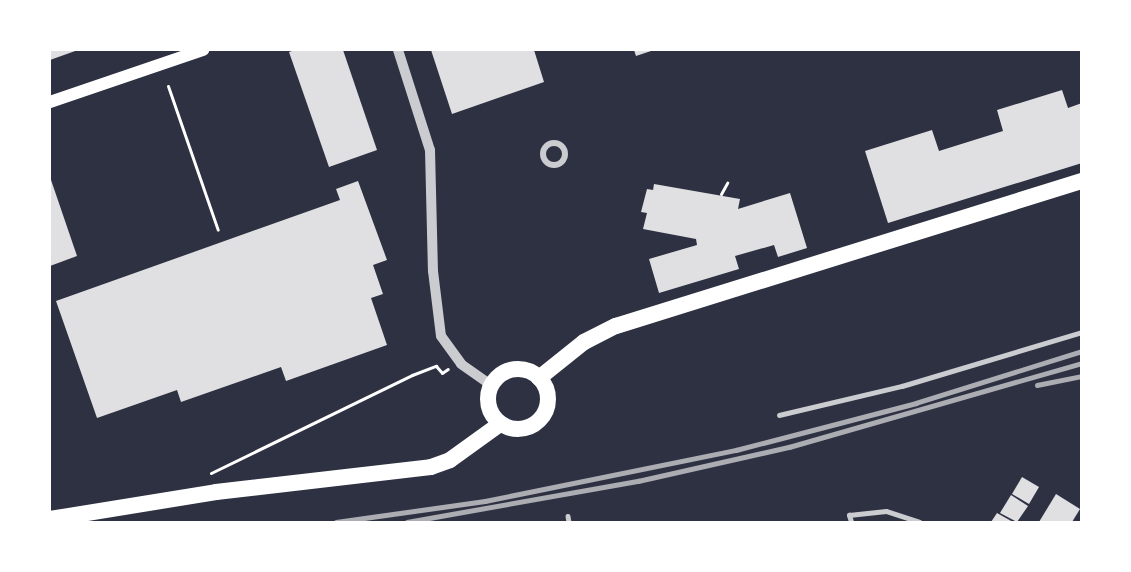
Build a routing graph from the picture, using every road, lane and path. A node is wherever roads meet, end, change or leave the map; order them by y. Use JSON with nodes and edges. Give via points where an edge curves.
{"nodes":[{"id":1,"x":203,"y":50,"type":"edge"},
{"id":2,"x":398,"y":50,"type":"edge"},
{"id":3,"x":168,"y":86,"type":"dead end"},
{"id":4,"x":50,"y":102,"type":"edge"},
{"id":5,"x":1082,"y":182,"type":"edge"},
{"id":6,"x":727,"y":183,"type":"dead end"},
{"id":7,"x":721,"y":194,"type":"dead end"},
{"id":8,"x":218,"y":230,"type":"dead end"},
{"id":9,"x":1082,"y":332,"type":"edge"},
{"id":10,"x":448,"y":369,"type":"dead end"},
{"id":11,"x":539,"y":378,"type":"junction"},
{"id":12,"x":491,"y":385,"type":"junction"},
{"id":13,"x":779,"y":415,"type":"dead end"},
{"id":14,"x":500,"y":424,"type":"junction"},
{"id":15,"x":204,"y":476,"type":"dead end"},
{"id":16,"x":568,"y":516,"type":"dead end"},
{"id":17,"x":50,"y":519,"type":"edge"},
{"id":18,"x":569,"y":522,"type":"edge"},
{"id":19,"x":850,"y":522,"type":"edge"},
{"id":20,"x":919,"y":522,"type":"edge"}],
"edges":[{"from":1,"to":4,"type":"main road"},
{"from":2,"to":12,"type":"street","via":[[430,150],[433,271],[441,336],[461,364]]},
{"from":3,"to":8,"type":"path"},
{"from":5,"to":11,"type":"highway","via":[[616,326],[584,342]]},
{"from":6,"to":7,"type":"path"},
{"from":9,"to":13,"type":"lane","via":[[902,386]]},
{"from":10,"to":15,"type":"path","via":[[442,373],[436,366],[412,375]]},
{"from":11,"to":12,"type":"highway","via":[[513,369]]},
{"from":11,"to":14,"type":"highway","via":[[548,395],[544,415],[529,428],[509,429]]},
{"from":12,"to":14,"type":"highway","via":[[489,410]]},
{"from":14,"to":17,"type":"highway","via":[[450,460],[430,467],[216,492]]},
{"from":16,"to":18,"type":"lane"},
{"from":19,"to":20,"type":"lane","via":[[849,515],[886,511]]}]}
